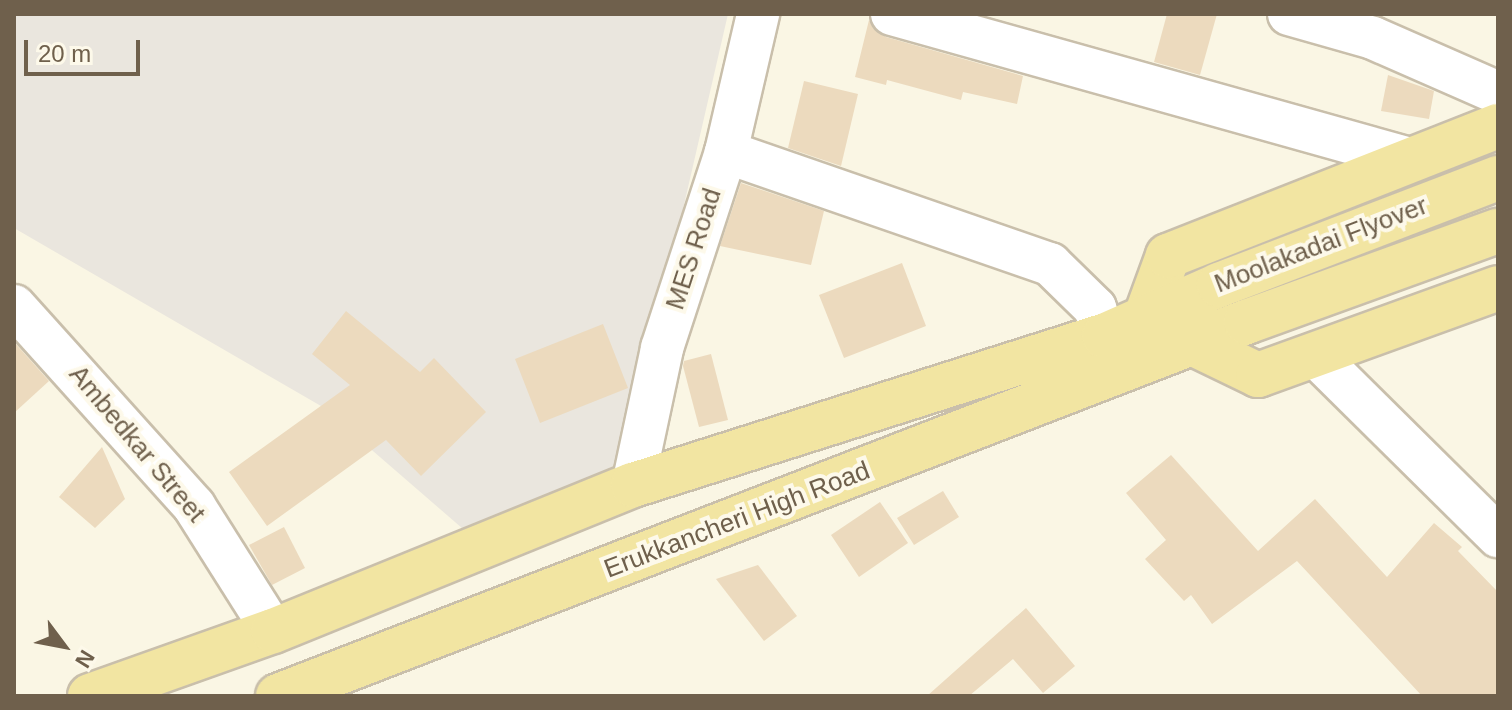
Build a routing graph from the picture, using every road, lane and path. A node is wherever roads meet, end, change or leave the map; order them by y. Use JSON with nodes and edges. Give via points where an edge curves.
{"nodes":[{"id":1,"x":758,"y":14,"type":"edge"},
{"id":2,"x":892,"y":14,"type":"edge"},
{"id":3,"x":1289,"y":14,"type":"edge"},
{"id":4,"x":1375,"y":26,"type":"edge"},
{"id":5,"x":1498,"y":93,"type":"edge"},
{"id":6,"x":1498,"y":126,"type":"edge"},
{"id":7,"x":726,"y":152,"type":"junction"},
{"id":8,"x":1406,"y":158,"type":"junction"},
{"id":9,"x":1498,"y":178,"type":"edge"},
{"id":10,"x":1498,"y":231,"type":"edge"},
{"id":11,"x":1498,"y":288,"type":"edge"},
{"id":12,"x":14,"y":306,"type":"edge"},
{"id":13,"x":1146,"y":316,"type":"junction"},
{"id":14,"x":1104,"y":336,"type":"junction"},
{"id":15,"x":1196,"y":345,"type":"junction"},
{"id":16,"x":1317,"y":357,"type":"junction"},
{"id":17,"x":633,"y":485,"type":"junction"},
{"id":18,"x":1498,"y":536,"type":"edge"},
{"id":19,"x":273,"y":631,"type":"junction"},
{"id":20,"x":90,"y":696,"type":"edge"},
{"id":21,"x":278,"y":696,"type":"edge"}],
"edges":[{"from":1,"to":7,"type":"street","name":"MES Road"},
{"from":2,"to":8,"type":"street"},
{"from":3,"to":4,"type":"street"},
{"from":4,"to":5,"type":"street"},
{"from":6,"to":8,"type":"main road"},
{"from":7,"to":14,"type":"street","via":[[1050,264],[1095,308]]},
{"from":7,"to":17,"type":"street","name":"MES Road","via":[[662,348]]},
{"from":8,"to":13,"type":"main road","via":[[1168,256]]},
{"from":9,"to":13,"type":"main road","name":"Moolakadai Flyover"},
{"from":10,"to":15,"type":"main road","name":"Moolakadai Flyover"},
{"from":11,"to":16,"type":"main road"},
{"from":12,"to":19,"type":"street","name":"Ambedkar Street","via":[[194,506]]},
{"from":13,"to":14,"type":"main road","name":"Moolakadai Flyover"},
{"from":14,"to":17,"type":"main road","name":"Moolakadai Flyover"},
{"from":15,"to":16,"type":"main road","via":[[1258,375]]},
{"from":15,"to":21,"type":"main road","name":"Erukkancheri High Road"},
{"from":16,"to":18,"type":"street"},
{"from":17,"to":19,"type":"main road","name":"Moolakadai Flyover"},
{"from":19,"to":20,"type":"main road","name":"Moolakadai Flyover"}]}
